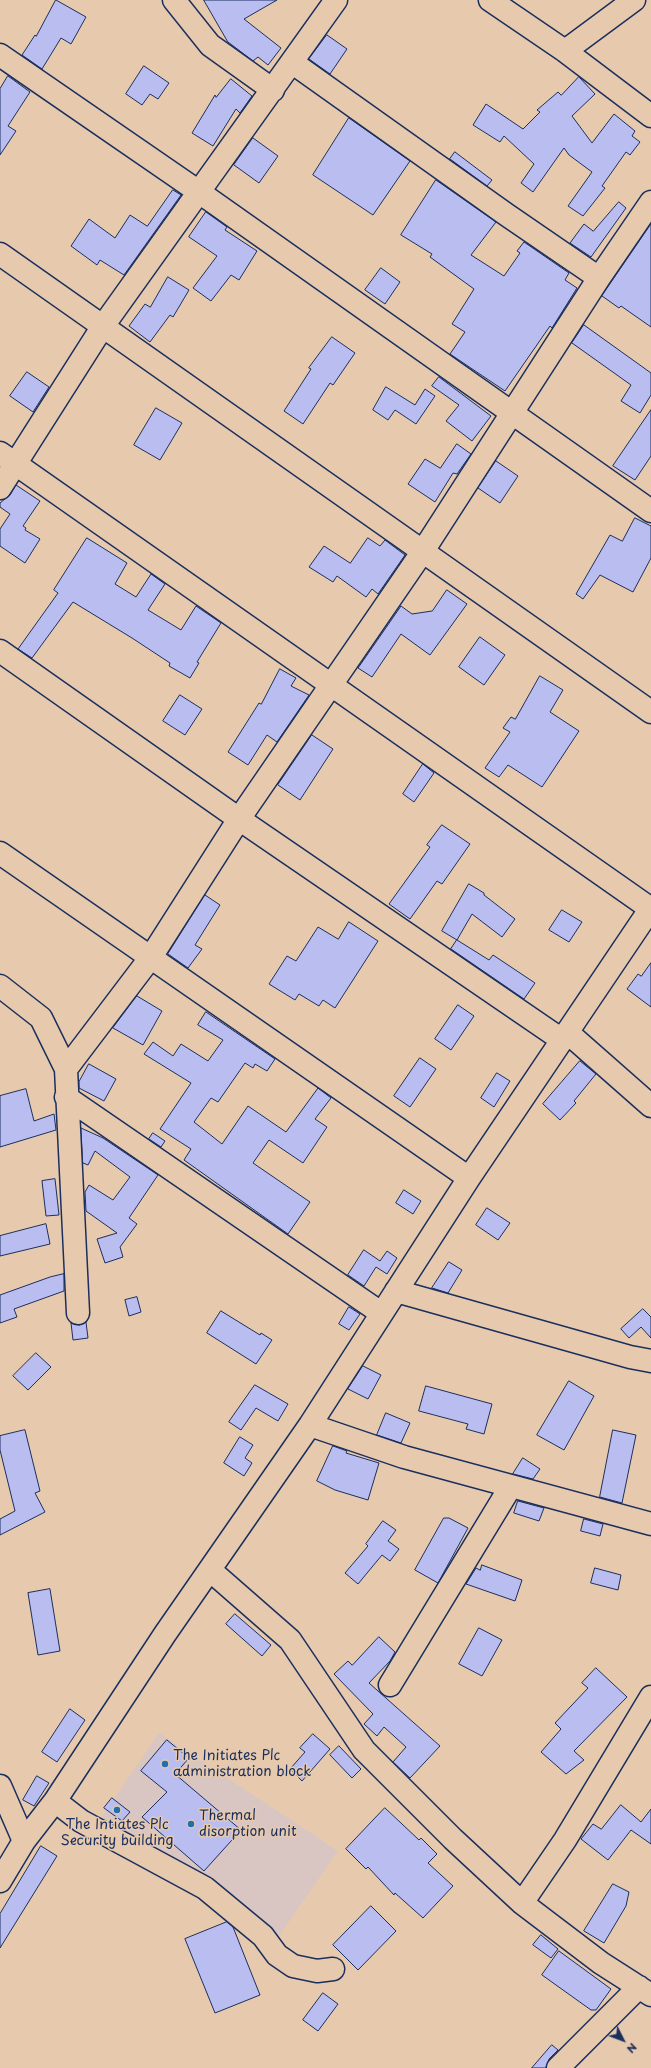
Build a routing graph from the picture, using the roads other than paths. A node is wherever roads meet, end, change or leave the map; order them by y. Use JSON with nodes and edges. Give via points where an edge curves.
{"nodes":[{"id":1,"x":174,"y":0,"type":"edge"},
{"id":2,"x":336,"y":0,"type":"edge"},
{"id":3,"x":490,"y":0,"type":"edge"},
{"id":4,"x":634,"y":0,"type":"edge"},
{"id":5,"x":564,"y":52,"type":"junction"},
{"id":6,"x":0,"y":55,"type":"edge"},
{"id":7,"x":293,"y":63,"type":"junction"},
{"id":8,"x":273,"y":90,"type":"junction"},
{"id":9,"x":651,"y":116,"type":"edge"},
{"id":10,"x":199,"y":192,"type":"junction"},
{"id":11,"x":651,"y":202,"type":"edge"},
{"id":12,"x":0,"y":254,"type":"edge"},
{"id":13,"x":599,"y":278,"type":"junction"},
{"id":14,"x":103,"y":326,"type":"junction"},
{"id":15,"x":512,"y":412,"type":"junction"},
{"id":16,"x":8,"y":459,"type":"edge"},
{"id":17,"x":0,"y":488,"type":"edge"},
{"id":18,"x":651,"y":512,"type":"edge"},
{"id":19,"x":423,"y":551,"type":"junction"},
{"id":20,"x":0,"y":651,"type":"edge"},
{"id":21,"x":330,"y":684,"type":"junction"},
{"id":22,"x":651,"y":712,"type":"edge"},
{"id":23,"x":239,"y":819,"type":"junction"},
{"id":24,"x":0,"y":853,"type":"edge"},
{"id":25,"x":651,"y":908,"type":"edge"},
{"id":26,"x":151,"y":957,"type":"junction"},
{"id":27,"x":0,"y":986,"type":"edge"},
{"id":28,"x":564,"y":1036,"type":"junction"},
{"id":29,"x":66,"y":1069,"type":"junction"},
{"id":30,"x":66,"y":1097,"type":"junction"},
{"id":31,"x":651,"y":1106,"type":"edge"},
{"id":32,"x":469,"y":1178,"type":"junction"},
{"id":33,"x":396,"y":1291,"type":"junction"},
{"id":34,"x":78,"y":1313,"type":"dead end"},
{"id":35,"x":381,"y":1313,"type":"junction"},
{"id":36,"x":651,"y":1361,"type":"edge"},
{"id":37,"x":310,"y":1425,"type":"junction"},
{"id":38,"x":511,"y":1486,"type":"junction"},
{"id":39,"x":651,"y":1524,"type":"edge"},
{"id":40,"x":210,"y":1570,"type":"junction"},
{"id":41,"x":390,"y":1685,"type":"dead end"},
{"id":42,"x":651,"y":1698,"type":"edge"},
{"id":43,"x":0,"y":1786,"type":"edge"},
{"id":44,"x":55,"y":1801,"type":"junction"},
{"id":45,"x":24,"y":1841,"type":"junction"},
{"id":46,"x":0,"y":1881,"type":"edge"},
{"id":47,"x":522,"y":1903,"type":"junction"},
{"id":48,"x":333,"y":1969,"type":"dead end"},
{"id":49,"x":645,"y":1991,"type":"edge"},
{"id":50,"x":558,"y":2068,"type":"edge"}],
"edges":[{"from":1,"to":8,"type":"street","via":[[210,45]]},
{"from":2,"to":7,"type":"street"},
{"from":3,"to":5,"type":"street"},
{"from":4,"to":5,"type":"street"},
{"from":5,"to":9,"type":"street"},
{"from":6,"to":10,"type":"street"},
{"from":7,"to":8,"type":"street"},
{"from":7,"to":13,"type":"street","via":[[507,216]]},
{"from":8,"to":10,"type":"street"},
{"from":10,"to":14,"type":"street"},
{"from":10,"to":15,"type":"street"},
{"from":11,"to":13,"type":"street"},
{"from":12,"to":14,"type":"street"},
{"from":13,"to":15,"type":"street"},
{"from":14,"to":16,"type":"street"},
{"from":14,"to":19,"type":"street"},
{"from":15,"to":18,"type":"street"},
{"from":15,"to":19,"type":"street"},
{"from":16,"to":17,"type":"street"},
{"from":16,"to":21,"type":"street"},
{"from":19,"to":21,"type":"street"},
{"from":19,"to":22,"type":"street"},
{"from":20,"to":23,"type":"street"},
{"from":21,"to":23,"type":"street"},
{"from":21,"to":25,"type":"street"},
{"from":23,"to":26,"type":"street"},
{"from":23,"to":28,"type":"street"},
{"from":24,"to":26,"type":"street"},
{"from":25,"to":28,"type":"street"},
{"from":26,"to":29,"type":"street"},
{"from":26,"to":32,"type":"street"},
{"from":27,"to":29,"type":"street","via":[[41,1018]]},
{"from":28,"to":31,"type":"street"},
{"from":28,"to":32,"type":"street"},
{"from":29,"to":30,"type":"street"},
{"from":30,"to":34,"type":"street"},
{"from":30,"to":35,"type":"street"},
{"from":32,"to":33,"type":"street"},
{"from":33,"to":35,"type":"street"},
{"from":33,"to":36,"type":"street"},
{"from":35,"to":37,"type":"street"},
{"from":37,"to":38,"type":"street","via":[[404,1457]]},
{"from":37,"to":40,"type":"street"},
{"from":38,"to":39,"type":"street"},
{"from":38,"to":41,"type":"street"},
{"from":40,"to":44,"type":"street"},
{"from":40,"to":47,"type":"street","via":[[290,1640],[364,1750],[453,1839]]},
{"from":42,"to":47,"type":"street","via":[[565,1840]]},
{"from":43,"to":45,"type":"street"},
{"from":44,"to":45,"type":"street"},
{"from":44,"to":48,"type":"street","via":[[81,1821],[205,1888],[263,1936],[277,1956],[293,1966],[317,1971]]},
{"from":45,"to":46,"type":"street"},
{"from":47,"to":49,"type":"street","via":[[602,1963]]},
{"from":49,"to":50,"type":"street"}]}
